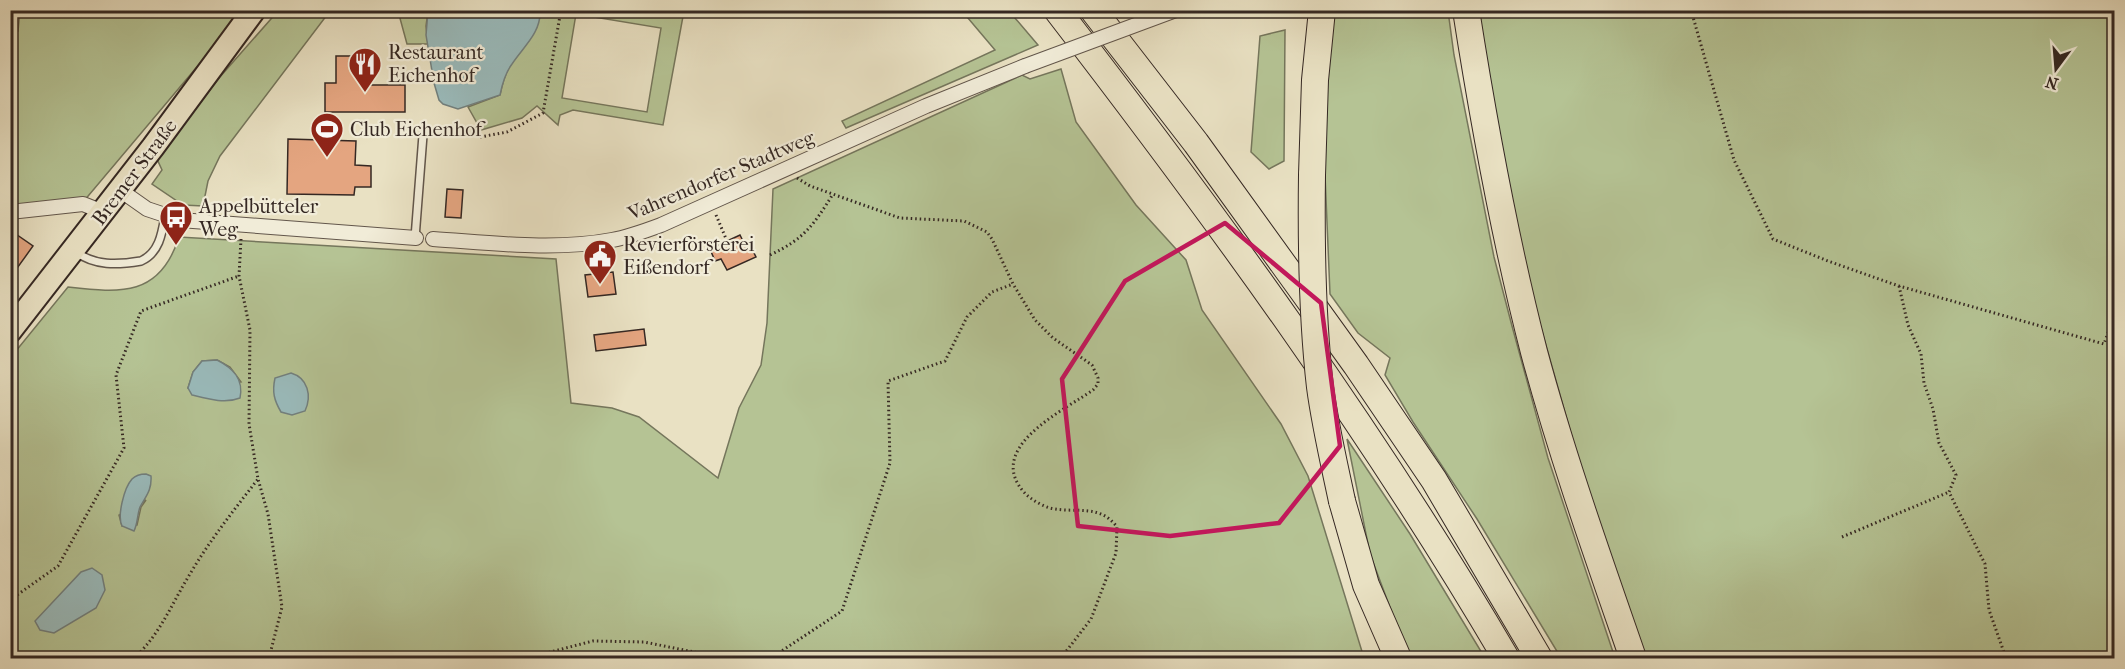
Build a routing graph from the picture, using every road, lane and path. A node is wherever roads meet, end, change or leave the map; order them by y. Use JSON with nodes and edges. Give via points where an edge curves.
{"nodes":[{"id":1,"x":255,"y":10,"type":"edge"},
{"id":2,"x":561,"y":10,"type":"edge"},
{"id":3,"x":1057,"y":10,"type":"edge"},
{"id":4,"x":1093,"y":10,"type":"edge"},
{"id":5,"x":1176,"y":10,"type":"edge"},
{"id":6,"x":1322,"y":10,"type":"edge"},
{"id":7,"x":1466,"y":10,"type":"edge"},
{"id":8,"x":1691,"y":10,"type":"edge"},
{"id":9,"x":423,"y":135,"type":"dead end"},
{"id":10,"x":480,"y":137,"type":"dead end"},
{"id":11,"x":789,"y":168,"type":"junction"},
{"id":12,"x":120,"y":190,"type":"junction"},
{"id":13,"x":833,"y":195,"type":"junction"},
{"id":14,"x":10,"y":212,"type":"edge"},
{"id":15,"x":103,"y":212,"type":"junction"},
{"id":16,"x":716,"y":213,"type":"dead end"},
{"id":17,"x":165,"y":216,"type":"junction"},
{"id":18,"x":243,"y":225,"type":"junction"},
{"id":19,"x":416,"y":238,"type":"junction"},
{"id":20,"x":433,"y":239,"type":"joint"},
{"id":21,"x":728,"y":240,"type":"dead end"},
{"id":22,"x":74,"y":251,"type":"junction"},
{"id":23,"x":770,"y":255,"type":"dead end"},
{"id":24,"x":239,"y":276,"type":"junction"},
{"id":25,"x":1013,"y":284,"type":"junction"},
{"id":26,"x":1899,"y":286,"type":"junction"},
{"id":27,"x":2115,"y":316,"type":"edge"},
{"id":28,"x":10,"y":331,"type":"edge"},
{"id":29,"x":258,"y":479,"type":"junction"},
{"id":30,"x":1949,"y":492,"type":"junction"},
{"id":31,"x":1842,"y":537,"type":"dead end"},
{"id":32,"x":10,"y":600,"type":"edge"},
{"id":33,"x":135,"y":658,"type":"edge"},
{"id":34,"x":269,"y":658,"type":"edge"},
{"id":35,"x":527,"y":658,"type":"edge"},
{"id":36,"x":706,"y":658,"type":"edge"},
{"id":37,"x":771,"y":658,"type":"edge"},
{"id":38,"x":1061,"y":658,"type":"edge"},
{"id":39,"x":1398,"y":658,"type":"edge"},
{"id":40,"x":1506,"y":658,"type":"edge"},
{"id":41,"x":1539,"y":658,"type":"edge"},
{"id":42,"x":1633,"y":658,"type":"edge"},
{"id":43,"x":2006,"y":658,"type":"edge"}],
"edges":[{"from":1,"to":12,"type":"main road","name":"Bremer Straße"},
{"from":2,"to":10,"type":"path","via":[[543,113],[507,132]]},
{"from":3,"to":40,"type":"highway","via":[[1170,156],[1287,318],[1415,509]]},
{"from":4,"to":41,"type":"highway","via":[[1196,143],[1356,365],[1434,480]]},
{"from":5,"to":11,"type":"street","name":"Vahrendorfer Stadtweg","bridge":true,"via":[[926,106]]},
{"from":6,"to":39,"type":"highway","bridge":true,"via":[[1312,175],[1317,350],[1342,501],[1366,585]]},
{"from":7,"to":42,"type":"highway","via":[[1502,211],[1534,352]]},
{"from":8,"to":26,"type":"path","via":[[1734,160],[1773,239]]},
{"from":9,"to":19,"type":"lane"},
{"from":11,"to":13,"type":"path","via":[[798,180]]},
{"from":11,"to":20,"type":"street","name":"Vahrendorfer Stadtweg","via":[[661,225],[614,240],[567,246]]},
{"from":12,"to":15,"type":"main road","name":"Bremer Straße"},
{"from":12,"to":17,"type":"street","name":"Vahrendorfer Stadtweg"},
{"from":13,"to":23,"type":"path","via":[[813,227],[791,245]]},
{"from":13,"to":25,"type":"path","via":[[900,218],[964,221],[977,226],[992,238]]},
{"from":14,"to":15,"type":"street","via":[[83,204]]},
{"from":15,"to":22,"type":"main road","name":"Bremer Straße"},
{"from":16,"to":21,"type":"path"},
{"from":17,"to":18,"type":"street","name":"Vahrendorfer Stadtweg"},
{"from":17,"to":22,"type":"lane","via":[[156,248],[141,261],[96,263]]},
{"from":18,"to":19,"type":"street","name":"Vahrendorfer Stadtweg"},
{"from":18,"to":24,"type":"path"},
{"from":19,"to":20,"type":"lane","name":"Vahrendorfer Stadtweg"},
{"from":22,"to":28,"type":"main road","name":"Bremer Straße"},
{"from":24,"to":29,"type":"path","via":[[250,330],[249,424]]},
{"from":24,"to":32,"type":"path","via":[[141,311],[116,375],[124,448],[58,566]]},
{"from":25,"to":37,"type":"path","via":[[992,292],[967,317],[945,361],[888,381],[890,463],[842,611]]},
{"from":25,"to":38,"type":"path","via":[[1035,320],[1092,365],[1098,378],[1093,390],[1048,419],[1027,438],[1012,464],[1020,489],[1034,500],[1063,510],[1100,513],[1117,527],[1116,553],[1091,619]]},
{"from":26,"to":27,"type":"path","via":[[2104,344]]},
{"from":26,"to":30,"type":"path","via":[[1908,325],[1921,354],[1939,443],[1956,475]]},
{"from":29,"to":33,"type":"path","via":[[189,574],[150,645]]},
{"from":29,"to":34,"type":"path","via":[[268,514],[282,607]]},
{"from":30,"to":31,"type":"path"},
{"from":30,"to":43,"type":"path","via":[[1984,564],[1989,610]]},
{"from":35,"to":36,"type":"path","via":[[592,641],[644,642],[699,653]]}]}
